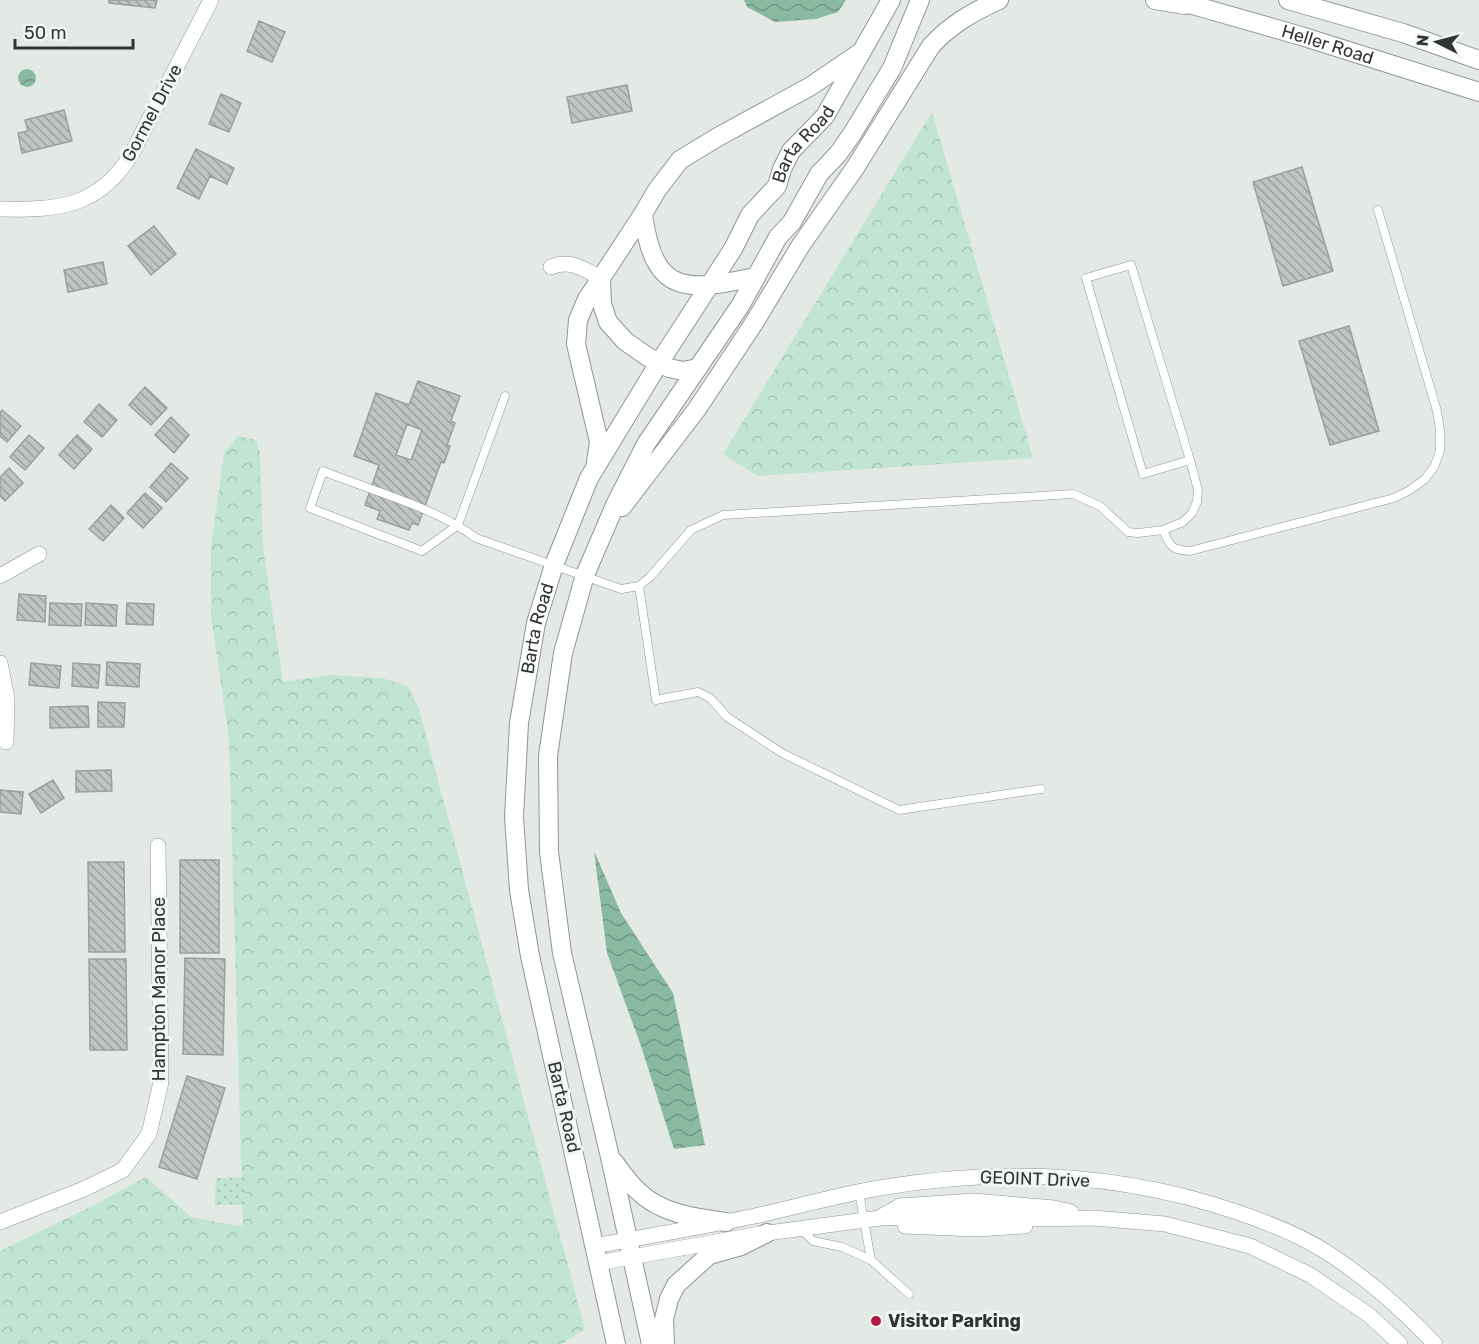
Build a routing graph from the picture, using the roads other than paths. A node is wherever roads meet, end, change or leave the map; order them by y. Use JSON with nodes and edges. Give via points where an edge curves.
{"nodes":[{"id":1,"x":211,"y":0,"type":"edge"},
{"id":2,"x":891,"y":0,"type":"edge"},
{"id":3,"x":920,"y":0,"type":"edge"},
{"id":4,"x":999,"y":0,"type":"edge"},
{"id":5,"x":1155,"y":0,"type":"edge"},
{"id":6,"x":1175,"y":0,"type":"edge"},
{"id":7,"x":1287,"y":0,"type":"edge"},
{"id":8,"x":1202,"y":8,"type":"junction"},
{"id":9,"x":904,"y":39,"type":"junction"},
{"id":10,"x":864,"y":50,"type":"junction"},
{"id":11,"x":1479,"y":60,"type":"edge"},
{"id":12,"x":1479,"y":92,"type":"edge"},
{"id":13,"x":892,"y":108,"type":"junction"},
{"id":14,"x":0,"y":209,"type":"edge"},
{"id":15,"x":1378,"y":210,"type":"dead end"},
{"id":16,"x":644,"y":214,"type":"junction"},
{"id":17,"x":551,"y":267,"type":"dead end"},
{"id":18,"x":756,"y":277,"type":"junction"},
{"id":19,"x":601,"y":278,"type":"junction"},
{"id":20,"x":708,"y":286,"type":"junction"},
{"id":21,"x":659,"y":363,"type":"junction"},
{"id":22,"x":698,"y":368,"type":"junction"},
{"id":23,"x":505,"y":396,"type":"dead end"},
{"id":24,"x":1190,"y":460,"type":"junction"},
{"id":25,"x":595,"y":468,"type":"junction"},
{"id":26,"x":608,"y":521,"type":"junction"},
{"id":27,"x":458,"y":525,"type":"junction"},
{"id":28,"x":1163,"y":530,"type":"junction"},
{"id":29,"x":39,"y":554,"type":"dead end"},
{"id":30,"x":554,"y":565,"type":"junction"},
{"id":31,"x":585,"y":575,"type":"junction"},
{"id":32,"x":0,"y":576,"type":"edge"},
{"id":33,"x":639,"y":586,"type":"junction"},
{"id":34,"x":0,"y":663,"type":"edge"},
{"id":35,"x":6,"y":742,"type":"dead end"},
{"id":36,"x":1041,"y":789,"type":"dead end"},
{"id":37,"x":158,"y":846,"type":"dead end"},
{"id":38,"x":610,"y":1157,"type":"junction"},
{"id":39,"x":859,"y":1192,"type":"junction"},
{"id":40,"x":880,"y":1218,"type":"junction"},
{"id":41,"x":1093,"y":1218,"type":"junction"},
{"id":42,"x":864,"y":1220,"type":"junction"},
{"id":43,"x":0,"y":1222,"type":"edge"},
{"id":44,"x":726,"y":1222,"type":"junction"},
{"id":45,"x":801,"y":1229,"type":"junction"},
{"id":46,"x":767,"y":1233,"type":"junction"},
{"id":47,"x":630,"y":1248,"type":"junction"},
{"id":48,"x":596,"y":1255,"type":"junction"},
{"id":49,"x":871,"y":1260,"type":"junction"},
{"id":50,"x":909,"y":1294,"type":"dead end"},
{"id":51,"x":616,"y":1344,"type":"edge"},
{"id":52,"x":651,"y":1344,"type":"edge"},
{"id":53,"x":665,"y":1344,"type":"edge"},
{"id":54,"x":1400,"y":1344,"type":"edge"},
{"id":55,"x":1435,"y":1344,"type":"edge"}],
"edges":[{"from":1,"to":14,"type":"street","name":"Gormel Drive","via":[[121,171],[99,192],[66,206]]},
{"from":2,"to":10,"type":"street","name":"Barta Road"},
{"from":3,"to":9,"type":"street","name":"Barta Road"},
{"from":4,"to":13,"type":"street","via":[[970,13],[942,34]]},
{"from":5,"to":8,"type":"street"},
{"from":6,"to":8,"type":"street","name":"Heller Road"},
{"from":7,"to":11,"type":"street","name":"Heller Road"},
{"from":8,"to":12,"type":"street","name":"Heller Road"},
{"from":9,"to":13,"type":"street"},
{"from":9,"to":18,"type":"street","name":"Barta Road","via":[[892,68],[852,134],[819,174]]},
{"from":10,"to":16,"type":"street","via":[[839,69],[680,160]]},
{"from":10,"to":20,"type":"street","name":"Barta Road","via":[[825,116],[791,151],[777,186],[750,215]]},
{"from":13,"to":26,"type":"street","via":[[697,409],[631,498]]},
{"from":15,"to":28,"type":"lane","via":[[1437,411],[1440,451],[1434,467],[1425,479],[1394,498],[1191,551],[1177,550],[1169,544]]},
{"from":16,"to":19,"type":"street"},
{"from":16,"to":20,"type":"street","via":[[650,249],[662,272],[679,283]]},
{"from":17,"to":19,"type":"street","via":[[563,263]]},
{"from":18,"to":20,"type":"street"},
{"from":18,"to":22,"type":"street","name":"Barta Road"},
{"from":19,"to":21,"type":"street","via":[[602,304],[608,322],[625,341]]},
{"from":19,"to":25,"type":"street","via":[[578,320],[576,345],[599,442]]},
{"from":20,"to":21,"type":"street","name":"Barta Road"},
{"from":21,"to":22,"type":"street","via":[[683,371]]},
{"from":21,"to":25,"type":"street","name":"Barta Road"},
{"from":22,"to":26,"type":"street","name":"Barta Road","via":[[646,444]]},
{"from":23,"to":27,"type":"lane"},
{"from":24,"to":24,"type":"lane","via":[[1131,265],[1086,278],[1143,474]]},
{"from":24,"to":28,"type":"lane","via":[[1197,502],[1183,522]]},
{"from":25,"to":30,"type":"street","name":"Barta Road"},
{"from":26,"to":31,"type":"street","name":"Barta Road"},
{"from":27,"to":27,"type":"lane","via":[[323,471],[310,508],[422,551]]},
{"from":27,"to":30,"type":"lane","via":[[476,537]]},
{"from":28,"to":33,"type":"lane","via":[[1128,532],[1100,506],[1073,494],[723,515],[691,530]]},
{"from":29,"to":32,"type":"street"},
{"from":30,"to":31,"type":"lane"},
{"from":30,"to":48,"type":"street","name":"Barta Road","via":[[536,623],[519,723],[514,817],[519,890],[530,956]]},
{"from":31,"to":33,"type":"lane","via":[[621,589]]},
{"from":31,"to":38,"type":"street","name":"Barta Road","via":[[563,653],[548,756],[549,852],[562,953]]},
{"from":33,"to":36,"type":"lane","via":[[656,700],[698,692],[727,717],[782,753],[899,810]]},
{"from":34,"to":35,"type":"street","via":[[7,698]]},
{"from":37,"to":43,"type":"street","name":"Hampton Manor Place","via":[[161,1082],[149,1134],[123,1170]]},
{"from":38,"to":44,"type":"street","via":[[638,1192],[664,1208],[690,1218]]},
{"from":38,"to":47,"type":"street","name":"Barta Road"},
{"from":39,"to":42,"type":"lane"},
{"from":39,"to":44,"type":"street","name":"GEOINT Drive"},
{"from":39,"to":55,"type":"street","name":"GEOINT Drive","via":[[973,1177],[1068,1176],[1156,1189],[1208,1202],[1273,1224],[1327,1252],[1400,1307]]},
{"from":40,"to":41,"type":"street","name":"GEOINT Drive","via":[[900,1226],[975,1229]]},
{"from":40,"to":41,"type":"street","name":"GEOINT Drive","via":[[900,1206],[974,1201],[1054,1208]]},
{"from":40,"to":42,"type":"street","name":"GEOINT Drive"},
{"from":41,"to":54,"type":"street","name":"GEOINT Drive","via":[[1165,1224],[1251,1246],[1310,1275],[1369,1316]]},
{"from":42,"to":45,"type":"street","name":"GEOINT Drive"},
{"from":42,"to":49,"type":"lane"},
{"from":44,"to":47,"type":"street","name":"GEOINT Drive"},
{"from":45,"to":46,"type":"street","name":"GEOINT Drive"},
{"from":45,"to":49,"type":"lane","via":[[813,1241],[842,1247]]},
{"from":46,"to":47,"type":"street","name":"GEOINT Drive"},
{"from":46,"to":53,"type":"street","via":[[709,1256],[676,1285],[663,1319]]},
{"from":47,"to":48,"type":"street","name":"GEOINT Drive"},
{"from":47,"to":52,"type":"street","name":"Barta Road"},
{"from":48,"to":51,"type":"street","name":"Barta Road"},
{"from":49,"to":50,"type":"lane"}]}
